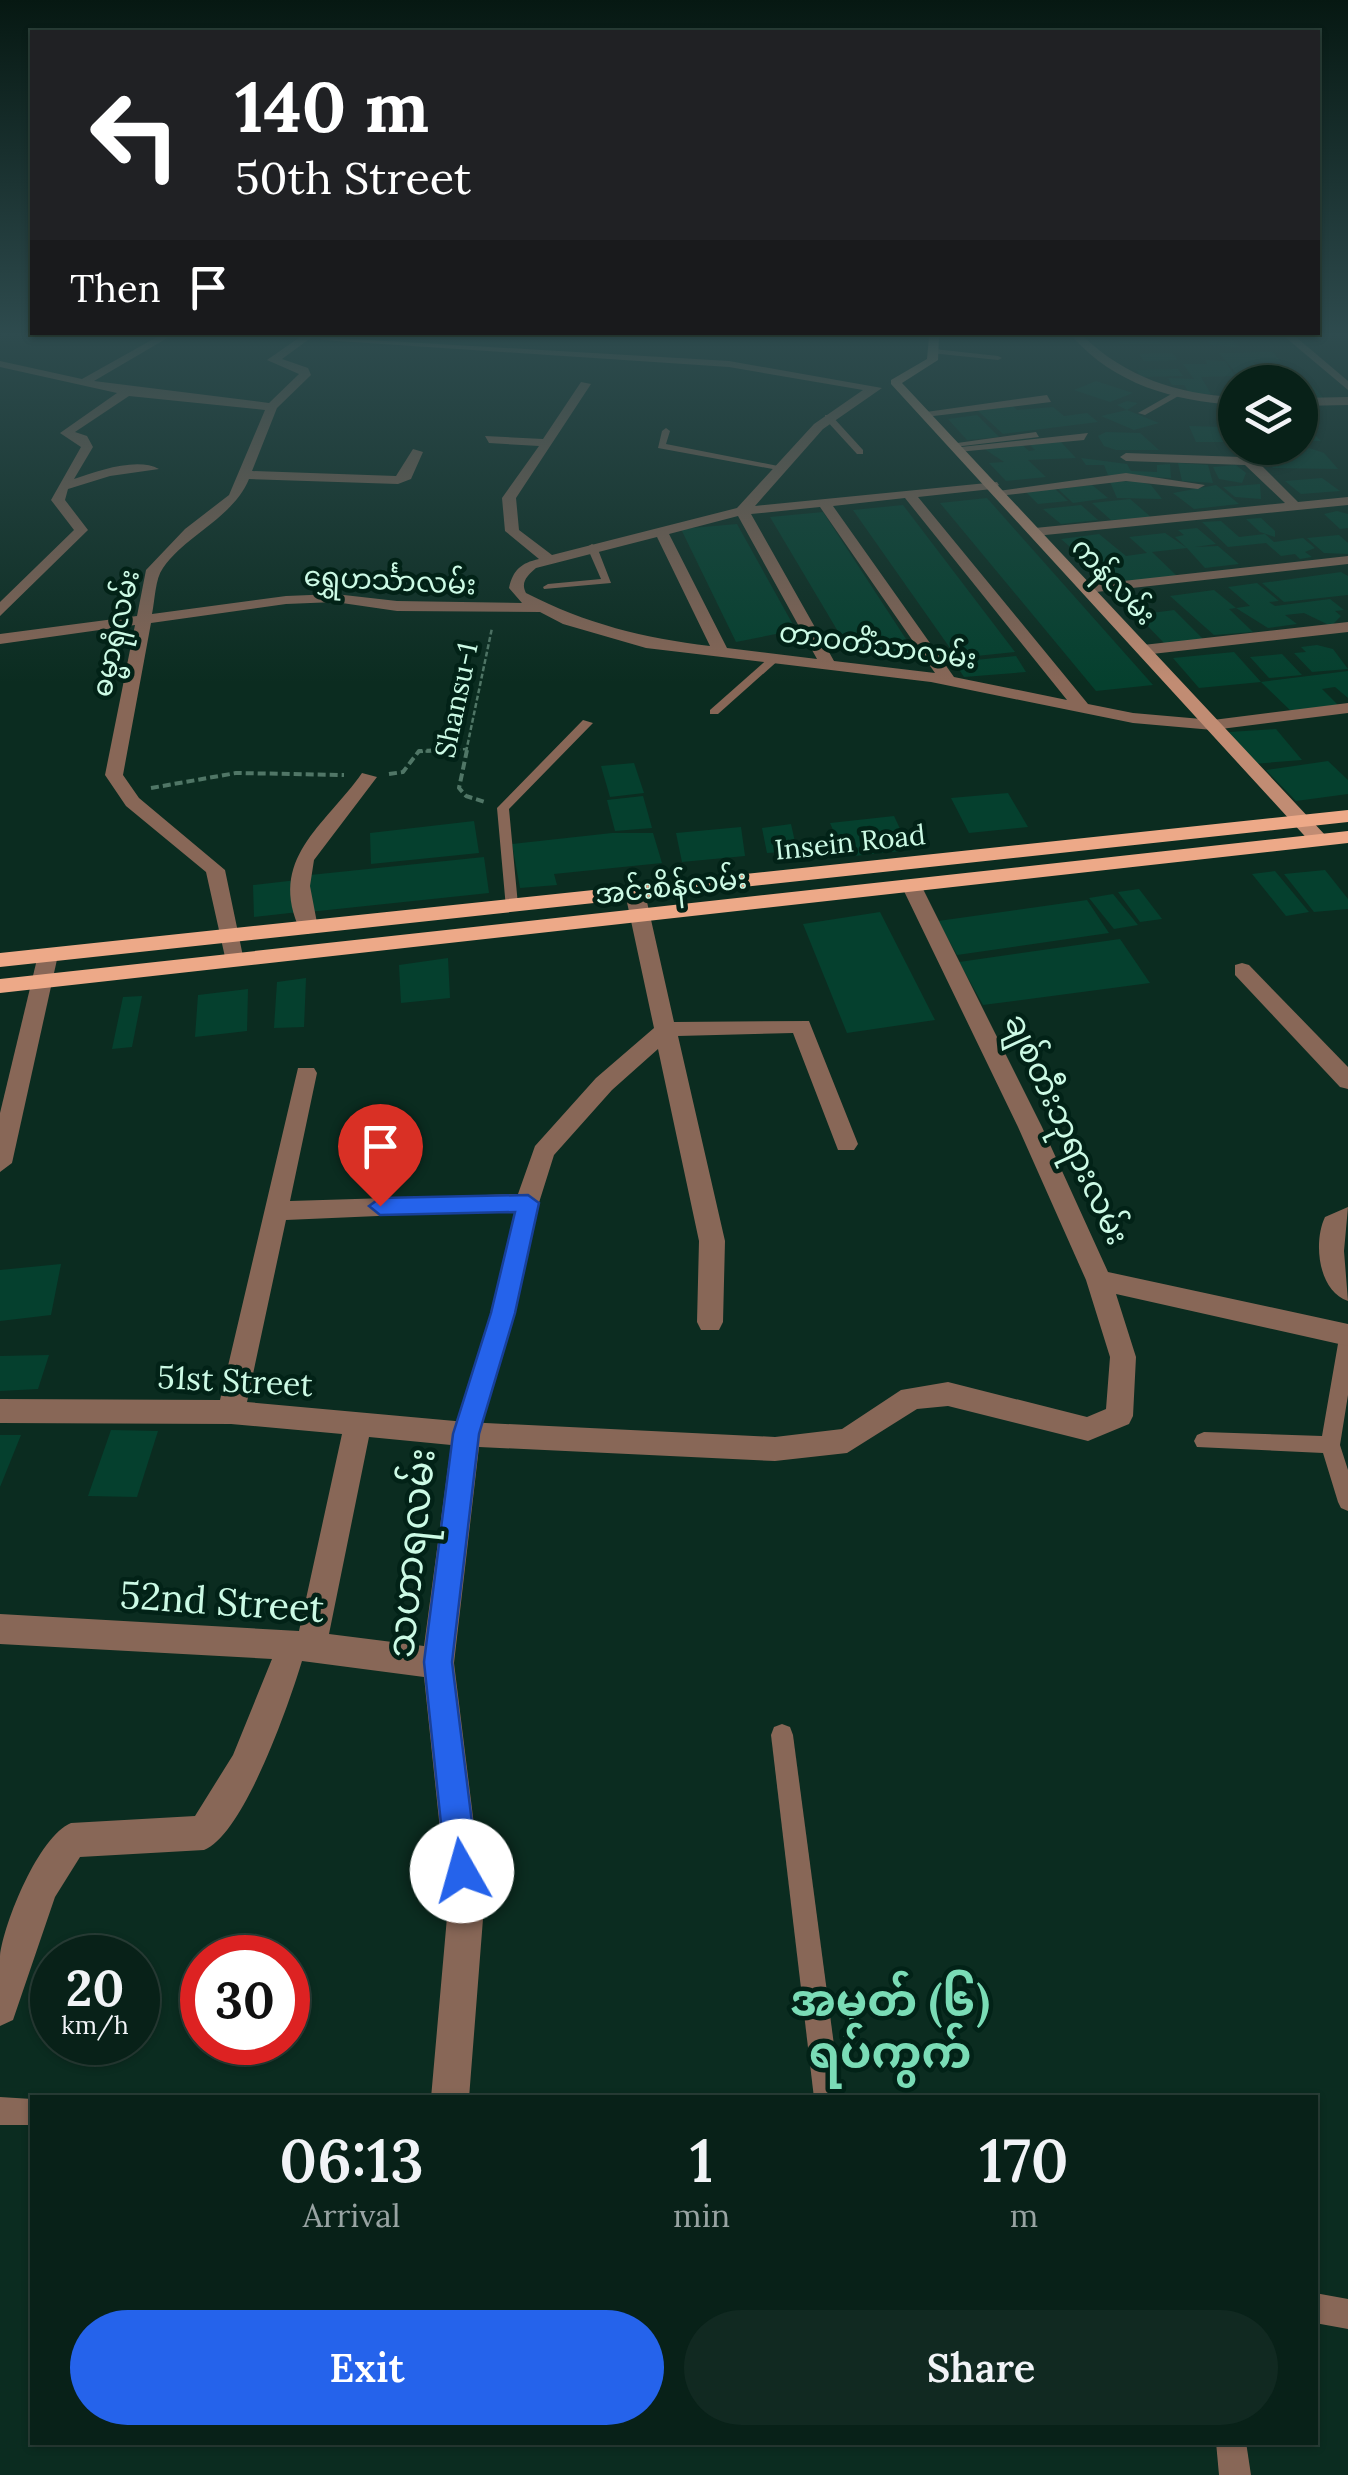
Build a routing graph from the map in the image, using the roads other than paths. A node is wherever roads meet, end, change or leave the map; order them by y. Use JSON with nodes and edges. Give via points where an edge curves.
{"nodes":[{"id":1,"x":85,"y":452,"type":"edge"},
{"id":2,"x":252,"y":452,"type":"edge"},
{"id":3,"x":417,"y":452,"type":"dead end"},
{"id":4,"x":542,"y":452,"type":"edge"},
{"id":5,"x":697,"y":452,"type":"edge"},
{"id":6,"x":792,"y":452,"type":"edge"},
{"id":7,"x":962,"y":452,"type":"edge"},
{"id":8,"x":1218,"y":454,"type":"edge"},
{"id":9,"x":1126,"y":456,"type":"dead end"},
{"id":10,"x":1256,"y":465,"type":"edge"},
{"id":11,"x":778,"y":467,"type":"junction"},
{"id":12,"x":152,"y":469,"type":"dead end"},
{"id":13,"x":242,"y":476,"type":"junction"},
{"id":14,"x":1198,"y":485,"type":"dead end"},
{"id":15,"x":60,"y":488,"type":"junction"},
{"id":16,"x":995,"y":488,"type":"junction"},
{"id":17,"x":907,"y":492,"type":"junction"},
{"id":18,"x":822,"y":500,"type":"junction"},
{"id":19,"x":1348,"y":501,"type":"edge"},
{"id":20,"x":1294,"y":506,"type":"junction"},
{"id":21,"x":742,"y":510,"type":"junction"},
{"id":22,"x":660,"y":530,"type":"junction"},
{"id":23,"x":1035,"y":532,"type":"junction"},
{"id":24,"x":592,"y":547,"type":"junction"},
{"id":25,"x":548,"y":560,"type":"junction"},
{"id":26,"x":1348,"y":560,"type":"edge"},
{"id":27,"x":548,"y":587,"type":"dead end"},
{"id":28,"x":1087,"y":589,"type":"junction"},
{"id":29,"x":539,"y":608,"type":"junction"},
{"id":30,"x":0,"y":611,"type":"edge"},
{"id":31,"x":142,"y":621,"type":"junction"},
{"id":32,"x":1348,"y":627,"type":"edge"},
{"id":33,"x":0,"y":639,"type":"edge"},
{"id":34,"x":720,"y":650,"type":"junction"},
{"id":35,"x":1143,"y":650,"type":"junction"},
{"id":36,"x":776,"y":658,"type":"junction"},
{"id":37,"x":827,"y":662,"type":"junction"},
{"id":38,"x":948,"y":681,"type":"junction"},
{"id":39,"x":1348,"y":708,"type":"edge"},
{"id":40,"x":1083,"y":709,"type":"junction"},
{"id":41,"x":714,"y":712,"type":"dead end"},
{"id":42,"x":587,"y":723,"type":"dead end"},
{"id":43,"x":1212,"y":725,"type":"junction"},
{"id":44,"x":368,"y":778,"type":"road end"},
{"id":45,"x":1348,"y":816,"type":"edge"},
{"id":46,"x":1302,"y":822,"type":"junction"},
{"id":47,"x":1348,"y":837,"type":"edge"},
{"id":48,"x":1318,"y":840,"type":"junction"},
{"id":49,"x":912,"y":887,"type":"junction"},
{"id":50,"x":635,"y":892,"type":"junction"},
{"id":51,"x":511,"y":905,"type":"junction"},
{"id":52,"x":642,"y":917,"type":"junction"},
{"id":53,"x":308,"y":928,"type":"junction"},
{"id":54,"x":232,"y":936,"type":"junction"},
{"id":55,"x":48,"y":955,"type":"junction"},
{"id":56,"x":0,"y":960,"type":"edge"},
{"id":57,"x":234,"y":960,"type":"junction"},
{"id":58,"x":1242,"y":970,"type":"dead end"},
{"id":59,"x":40,"y":982,"type":"junction"},
{"id":60,"x":0,"y":986,"type":"edge"},
{"id":61,"x":667,"y":1029,"type":"junction"},
{"id":62,"x":306,"y":1073,"type":"dead end"},
{"id":63,"x":1348,"y":1081,"type":"edge"},
{"id":64,"x":846,"y":1144,"type":"dead end"},
{"id":65,"x":0,"y":1163,"type":"edge"},
{"id":66,"x":528,"y":1203,"type":"junction"},
{"id":67,"x":276,"y":1211,"type":"junction"},
{"id":68,"x":1348,"y":1216,"type":"edge"},
{"id":69,"x":1099,"y":1280,"type":"junction"},
{"id":70,"x":1348,"y":1291,"type":"edge"},
{"id":71,"x":710,"y":1322,"type":"dead end"},
{"id":72,"x":1348,"y":1336,"type":"edge"},
{"id":73,"x":0,"y":1411,"type":"edge"},
{"id":74,"x":231,"y":1412,"type":"junction"},
{"id":75,"x":358,"y":1424,"type":"junction"},
{"id":76,"x":466,"y":1434,"type":"junction"},
{"id":77,"x":1204,"y":1441,"type":"dead end"},
{"id":78,"x":1330,"y":1445,"type":"junction"},
{"id":79,"x":1348,"y":1502,"type":"edge"},
{"id":80,"x":0,"y":1630,"type":"edge"},
{"id":81,"x":302,"y":1645,"type":"junction"},
{"id":82,"x":438,"y":1662,"type":"junction"},
{"id":83,"x":782,"y":1735,"type":"dead end"},
{"id":84,"x":0,"y":2007,"type":"edge"},
{"id":85,"x":450,"y":2095,"type":"edge"},
{"id":86,"x":828,"y":2095,"type":"edge"},
{"id":87,"x":0,"y":2111,"type":"edge"},
{"id":88,"x":30,"y":2112,"type":"edge"},
{"id":89,"x":1318,"y":2309,"type":"edge"},
{"id":90,"x":1348,"y":2314,"type":"edge"},
{"id":91,"x":1231,"y":2445,"type":"edge"},
{"id":92,"x":1235,"y":2475,"type":"edge"}],
"edges":[{"from":1,"to":15,"type":"street"},
{"from":2,"to":13,"type":"street","name":"ဓမ္မာရုံလမ်း"},
{"from":3,"to":13,"type":"street","via":[[398,480]]},
{"from":4,"to":25,"type":"street","via":[[509,498],[512,531]]},
{"from":5,"to":11,"type":"lane"},
{"from":6,"to":11,"type":"street"},
{"from":7,"to":16,"type":"main road","name":"ကန်လမ်း"},
{"from":8,"to":9,"type":"street"},
{"from":10,"to":20,"type":"street"},
{"from":11,"to":21,"type":"street"},
{"from":12,"to":15,"type":"street","via":[[109,472]]},
{"from":13,"to":31,"type":"street","name":"ဓမ္မာရုံလမ်း","via":[[234,497],[153,570]]},
{"from":14,"to":16,"type":"street","via":[[1126,477]]},
{"from":15,"to":30,"type":"street","via":[[62,510],[81,530]]},
{"from":16,"to":17,"type":"street"},
{"from":16,"to":23,"type":"main road","name":"ကန်လမ်း"},
{"from":17,"to":18,"type":"street"},
{"from":17,"to":40,"type":"street"},
{"from":18,"to":21,"type":"street"},
{"from":18,"to":38,"type":"street"},
{"from":19,"to":20,"type":"street"},
{"from":20,"to":23,"type":"street"},
{"from":21,"to":22,"type":"street"},
{"from":21,"to":37,"type":"street"},
{"from":22,"to":24,"type":"street"},
{"from":22,"to":34,"type":"street"},
{"from":23,"to":28,"type":"main road","name":"ကန်လမ်း"},
{"from":24,"to":25,"type":"street"},
{"from":24,"to":27,"type":"lane","via":[[607,581]]},
{"from":25,"to":29,"type":"street","via":[[531,565],[516,588]]},
{"from":26,"to":28,"type":"street"},
{"from":28,"to":35,"type":"main road","name":"ကန်လမ်း"},
{"from":29,"to":31,"type":"street","name":"ရွှေဟင်္သာလမ်း","via":[[335,598]]},
{"from":29,"to":34,"type":"street","name":"တာဝတိံသာလမ်း","via":[[646,643]]},
{"from":31,"to":33,"type":"street","name":"ရွှေဟင်္သာလမ်း"},
{"from":31,"to":54,"type":"street","name":"ဓမ္မာရုံလမ်း","via":[[114,775],[125,795],[215,870]]},
{"from":32,"to":35,"type":"street"},
{"from":34,"to":36,"type":"street","name":"တာဝတိံသာလမ်း"},
{"from":35,"to":43,"type":"main road","name":"ကန်လမ်း"},
{"from":36,"to":37,"type":"street","name":"တာဝတိံသာလမ်း"},
{"from":36,"to":41,"type":"lane"},
{"from":37,"to":38,"type":"street","name":"တာဝတိံသာလမ်း"},
{"from":38,"to":40,"type":"street","name":"တာဝတိံသာလမ်း"},
{"from":39,"to":43,"type":"street","name":"တာဝတိံသာလမ်း"},
{"from":40,"to":43,"type":"street","name":"တာဝတိံသာလမ်း"},
{"from":42,"to":51,"type":"lane","via":[[503,808]]},
{"from":43,"to":46,"type":"main road","name":"ကန်လမ်း"},
{"from":44,"to":53,"type":"street","via":[[316,840],[300,872]]},
{"from":45,"to":46,"type":"main road","name":"Insein Road"},
{"from":46,"to":48,"type":"main road","name":"ကန်လမ်း"},
{"from":46,"to":50,"type":"main road","name":"Insein Road"},
{"from":47,"to":48,"type":"main road","name":"အင်းစိန်လမ်း"},
{"from":48,"to":49,"type":"main road","name":"အင်းစိန်လမ်း"},
{"from":49,"to":52,"type":"main road","name":"အင်းစိန်လမ်း"},
{"from":49,"to":69,"type":"street","name":"ချစ်တီးဘုရားလမ်း"},
{"from":50,"to":51,"type":"main road","name":"Insein Road"},
{"from":50,"to":52,"type":"street"},
{"from":51,"to":53,"type":"main road","name":"Insein Road"},
{"from":52,"to":57,"type":"main road","name":"အင်းစိန်လမ်း"},
{"from":52,"to":61,"type":"street"},
{"from":53,"to":54,"type":"main road","name":"Insein Road"},
{"from":54,"to":55,"type":"main road","name":"Insein Road"},
{"from":54,"to":57,"type":"street"},
{"from":55,"to":56,"type":"main road","name":"Insein Road"},
{"from":55,"to":59,"type":"street"},
{"from":57,"to":59,"type":"main road","name":"အင်းစိန်လမ်း"},
{"from":58,"to":63,"type":"street"},
{"from":59,"to":60,"type":"main road","name":"အင်းစိန်လမ်း"},
{"from":59,"to":65,"type":"street"},
{"from":61,"to":64,"type":"street","via":[[801,1026]]},
{"from":61,"to":66,"type":"street","via":[[604,1084],[543,1152]]},
{"from":61,"to":71,"type":"street","via":[[712,1240]]},
{"from":62,"to":67,"type":"street"},
{"from":66,"to":67,"type":"street"},
{"from":66,"to":76,"type":"lane","name":"သဟာရလမ်း"},
{"from":67,"to":74,"type":"street"},
{"from":68,"to":70,"type":"street","via":[[1334,1224],[1330,1258]]},
{"from":69,"to":72,"type":"street","name":"ချစ်တီးဘုရားလမ်း"},
{"from":69,"to":76,"type":"street","name":"51st Street","via":[[1124,1357],[1119,1416],[1088,1428],[948,1394],[912,1398],[847,1442],[775,1449]]},
{"from":72,"to":78,"type":"lane"},
{"from":73,"to":74,"type":"street","name":"51st Street"},
{"from":74,"to":75,"type":"street","name":"51st Street"},
{"from":75,"to":76,"type":"street","name":"51st Street"},
{"from":75,"to":81,"type":"street"},
{"from":76,"to":82,"type":"street","name":"သဟာရလမ်း"},
{"from":77,"to":78,"type":"lane"},
{"from":78,"to":79,"type":"lane"},
{"from":80,"to":81,"type":"street","name":"52nd Street"},
{"from":81,"to":82,"type":"street","name":"52nd Street"},
{"from":81,"to":84,"type":"street","via":[[233,1794],[204,1833],[71,1840],[40,1888]]},
{"from":82,"to":85,"type":"street","name":"သဟာရလမ်း","via":[[466,1906]]},
{"from":83,"to":86,"type":"lane"},
{"from":87,"to":88,"type":"lane"},
{"from":89,"to":90,"type":"lane"},
{"from":91,"to":92,"type":"lane"}]}
